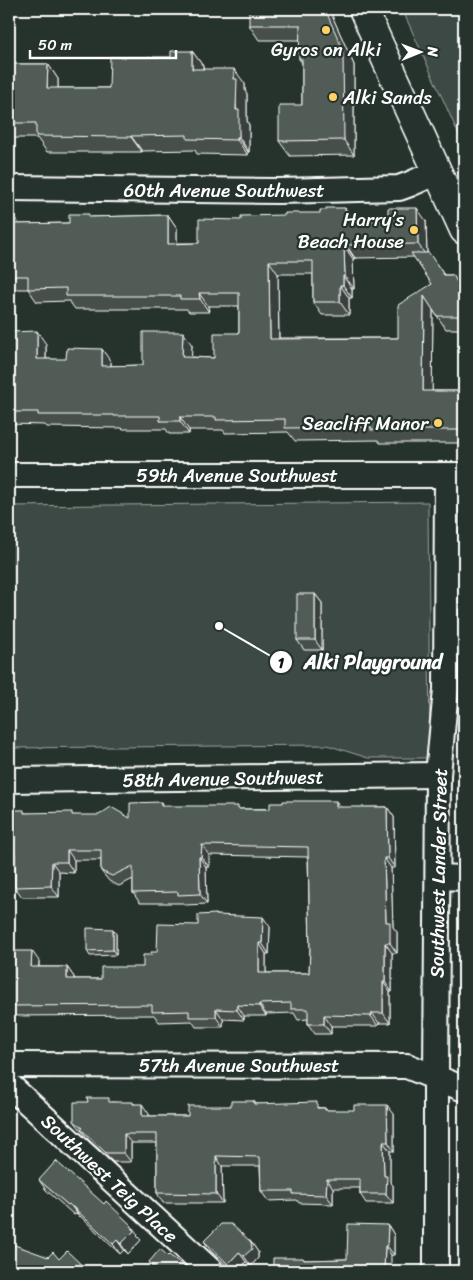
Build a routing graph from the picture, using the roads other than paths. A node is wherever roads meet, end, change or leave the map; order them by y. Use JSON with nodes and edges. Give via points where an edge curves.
{"nodes":[{"id":1,"x":363,"y":9,"type":"edge"},
{"id":2,"x":437,"y":172,"type":"junction"},
{"id":3,"x":9,"y":188,"type":"edge"},
{"id":4,"x":464,"y":230,"type":"edge"},
{"id":5,"x":456,"y":475,"type":"edge"},
{"id":6,"x":9,"y":476,"type":"edge"},
{"id":7,"x":455,"y":688,"type":"edge"},
{"id":8,"x":438,"y":775,"type":"junction"},
{"id":9,"x":9,"y":780,"type":"edge"},
{"id":10,"x":438,"y":877,"type":"junction"},
{"id":11,"x":464,"y":878,"type":"edge"},
{"id":12,"x":9,"y":1065,"type":"edge"},
{"id":13,"x":436,"y":1077,"type":"junction"},
{"id":14,"x":9,"y":1085,"type":"edge"},
{"id":15,"x":464,"y":1089,"type":"edge"},
{"id":16,"x":211,"y":1271,"type":"edge"},
{"id":17,"x":436,"y":1271,"type":"edge"}],
"edges":[{"from":1,"to":2,"type":"main road"},
{"from":2,"to":3,"type":"street","name":"60th Avenue Southwest","via":[[399,188],[279,192]]},
{"from":2,"to":4,"type":"main road"},
{"from":5,"to":6,"type":"street","name":"59th Avenue Southwest"},
{"from":5,"to":7,"type":"street","name":"Southwest Lander Street"},
{"from":7,"to":8,"type":"street","name":"Southwest Lander Street"},
{"from":8,"to":9,"type":"street","name":"58th Avenue Southwest"},
{"from":8,"to":10,"type":"street","name":"Southwest Lander Street"},
{"from":10,"to":11,"type":"street"},
{"from":10,"to":13,"type":"street","name":"Southwest Lander Street"},
{"from":12,"to":13,"type":"street","name":"57th Avenue Southwest","via":[[407,1066]]},
{"from":13,"to":15,"type":"street","name":"57th Avenue Southwest"},
{"from":13,"to":17,"type":"street","name":"Southwest Lander Street"},
{"from":14,"to":16,"type":"street","name":"Southwest Teig Place"}]}
